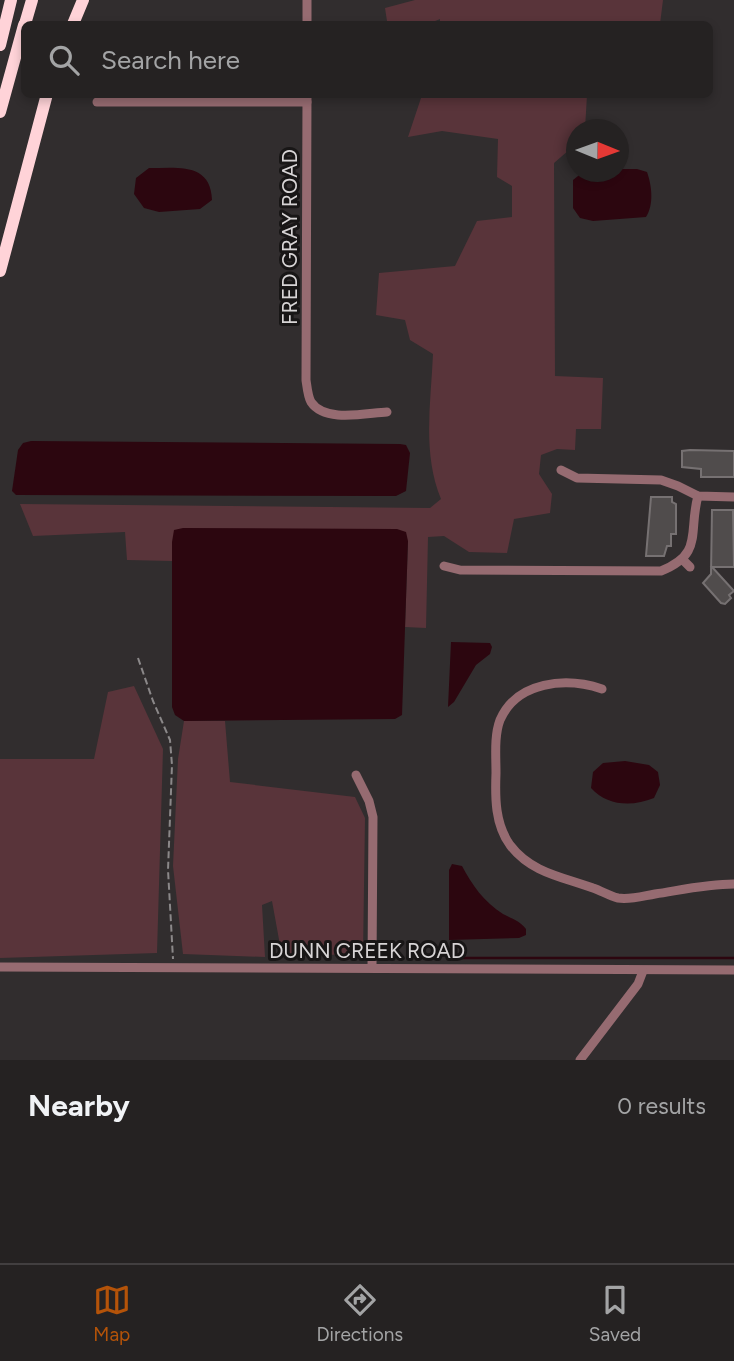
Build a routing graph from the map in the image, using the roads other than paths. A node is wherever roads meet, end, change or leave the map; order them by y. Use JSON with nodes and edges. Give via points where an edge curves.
{"nodes":[{"id":1,"x":11,"y":0,"type":"edge"},
{"id":2,"x":32,"y":0,"type":"edge"},
{"id":3,"x":76,"y":0,"type":"edge"},
{"id":4,"x":83,"y":0,"type":"edge"},
{"id":5,"x":307,"y":0,"type":"edge"},
{"id":6,"x":26,"y":21,"type":"edge"},
{"id":7,"x":71,"y":21,"type":"edge"},
{"id":8,"x":72,"y":21,"type":"edge"},
{"id":9,"x":307,"y":21,"type":"edge"},
{"id":10,"x":21,"y":39,"type":"edge"},
{"id":11,"x":0,"y":45,"type":"edge"},
{"id":12,"x":46,"y":98,"type":"edge"},
{"id":13,"x":307,"y":98,"type":"edge"},
{"id":14,"x":97,"y":102,"type":"dead end"},
{"id":15,"x":0,"y":112,"type":"edge"},
{"id":16,"x":0,"y":271,"type":"edge"},
{"id":17,"x":387,"y":412,"type":"dead end"},
{"id":18,"x":561,"y":470,"type":"dead end"},
{"id":19,"x":698,"y":496,"type":"junction"},
{"id":20,"x":734,"y":497,"type":"edge"},
{"id":21,"x":682,"y":560,"type":"junction"},
{"id":22,"x":444,"y":566,"type":"dead end"},
{"id":23,"x":690,"y":568,"type":"dead end"},
{"id":24,"x":601,"y":689,"type":"dead end"},
{"id":25,"x":356,"y":775,"type":"dead end"},
{"id":26,"x":734,"y":884,"type":"edge"},
{"id":27,"x":0,"y":967,"type":"edge"},
{"id":28,"x":372,"y":968,"type":"junction"},
{"id":29,"x":734,"y":970,"type":"edge"},
{"id":30,"x":643,"y":971,"type":"junction"},
{"id":31,"x":580,"y":1060,"type":"edge"}],
"edges":[{"from":1,"to":11,"type":"highway"},
{"from":2,"to":6,"type":"highway"},
{"from":3,"to":7,"type":"highway"},
{"from":4,"to":8,"type":"highway"},
{"from":5,"to":9,"type":"street"},
{"from":10,"to":15,"type":"highway"},
{"from":12,"to":16,"type":"highway"},
{"from":13,"to":14,"type":"street"},
{"from":13,"to":17,"type":"street","name":"FRED GRAY ROAD","via":[[306,380],[310,401],[320,411],[338,415]]},
{"from":18,"to":19,"type":"street","via":[[577,478],[661,480]]},
{"from":19,"to":20,"type":"street"},
{"from":19,"to":21,"type":"street","via":[[694,537]]},
{"from":21,"to":22,"type":"street","via":[[661,571],[460,570]]},
{"from":21,"to":23,"type":"street"},
{"from":24,"to":26,"type":"street","via":[[550,683],[520,695],[504,714],[496,737],[495,802],[510,844],[537,869],[622,899]]},
{"from":25,"to":28,"type":"street","via":[[373,817]]},
{"from":27,"to":28,"type":"street","name":"DUNN CREEK ROAD"},
{"from":28,"to":30,"type":"street","name":"DUNN CREEK ROAD"},
{"from":29,"to":30,"type":"street","name":"DUNN CREEK ROAD"},
{"from":30,"to":31,"type":"street"}]}
